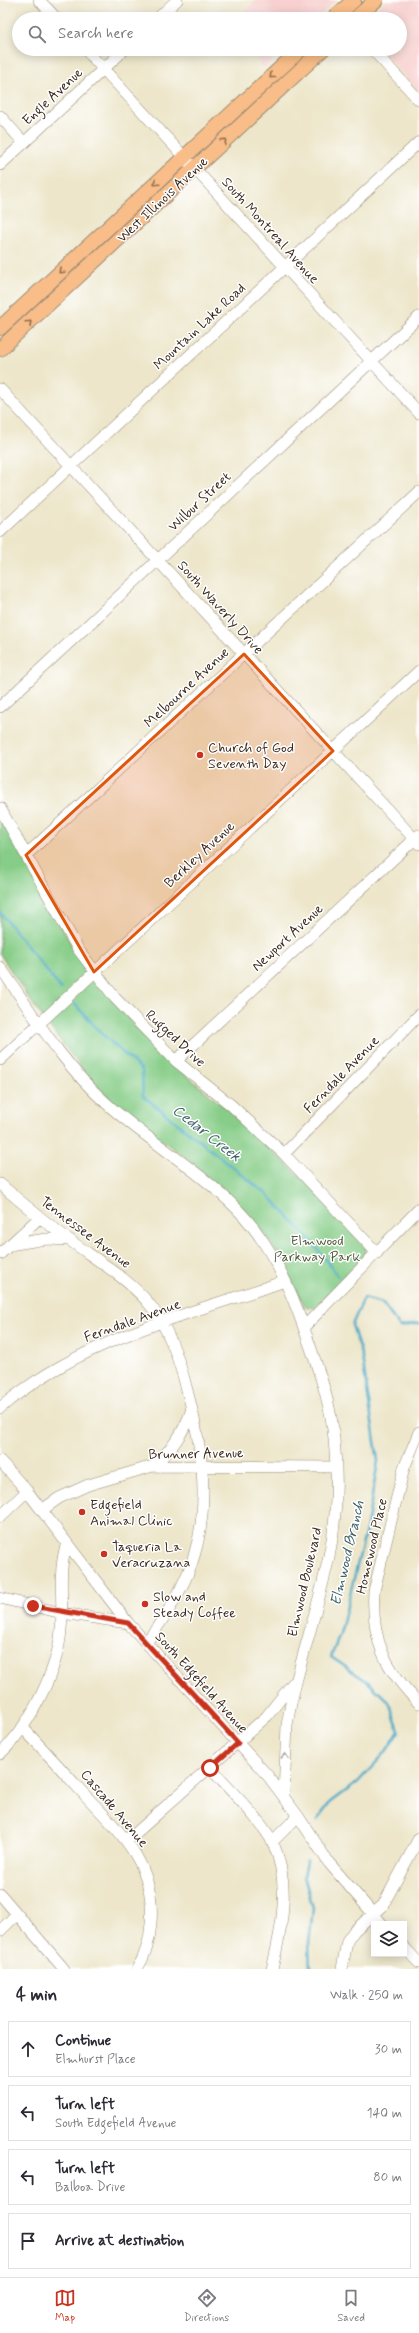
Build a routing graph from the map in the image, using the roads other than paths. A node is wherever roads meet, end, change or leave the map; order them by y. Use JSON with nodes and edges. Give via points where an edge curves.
{"nodes":[{"id":1,"x":39,"y":0,"type":"edge"},
{"id":2,"x":176,"y":0,"type":"edge"},
{"id":3,"x":354,"y":0,"type":"edge"},
{"id":4,"x":376,"y":0,"type":"edge"},
{"id":5,"x":50,"y":12,"type":"edge"},
{"id":6,"x":164,"y":12,"type":"edge"},
{"id":7,"x":344,"y":12,"type":"edge"},
{"id":8,"x":363,"y":12,"type":"edge"},
{"id":9,"x":91,"y":56,"type":"edge"},
{"id":10,"x":117,"y":56,"type":"edge"},
{"id":11,"x":293,"y":56,"type":"edge"},
{"id":12,"x":315,"y":56,"type":"edge"},
{"id":13,"x":378,"y":56,"type":"edge"},
{"id":14,"x":103,"y":69,"type":"junction"},
{"id":15,"x":419,"y":100,"type":"edge"},
{"id":16,"x":0,"y":116,"type":"edge"},
{"id":17,"x":419,"y":142,"type":"edge"},
{"id":18,"x":24,"y":143,"type":"junction"},
{"id":19,"x":185,"y":156,"type":"junction"},
{"id":20,"x":0,"y":165,"type":"edge"},
{"id":21,"x":195,"y":168,"type":"junction"},
{"id":22,"x":76,"y":257,"type":"junction"},
{"id":23,"x":285,"y":267,"type":"junction"},
{"id":24,"x":87,"y":269,"type":"junction"},
{"id":25,"x":419,"y":317,"type":"edge"},
{"id":26,"x":0,"y":328,"type":"edge"},
{"id":27,"x":0,"y":349,"type":"edge"},
{"id":28,"x":371,"y":361,"type":"junction"},
{"id":29,"x":0,"y":389,"type":"edge"},
{"id":30,"x":419,"y":412,"type":"edge"},
{"id":31,"x":71,"y":466,"type":"junction"},
{"id":32,"x":419,"y":492,"type":"edge"},
{"id":33,"x":0,"y":532,"type":"edge"},
{"id":34,"x":158,"y":560,"type":"junction"},
{"id":35,"x":244,"y":654,"type":"junction"},
{"id":36,"x":419,"y":671,"type":"edge"},
{"id":37,"x":0,"y":707,"type":"edge"},
{"id":38,"x":333,"y":751,"type":"junction"},
{"id":39,"x":0,"y":808,"type":"edge"},
{"id":40,"x":417,"y":840,"type":"edge"},
{"id":41,"x":26,"y":855,"type":"junction"},
{"id":42,"x":0,"y":967,"type":"edge"},
{"id":43,"x":94,"y":972,"type":"junction"},
{"id":44,"x":419,"y":1015,"type":"edge"},
{"id":45,"x":39,"y":1023,"type":"junction"},
{"id":46,"x":0,"y":1060,"type":"edge"},
{"id":47,"x":176,"y":1060,"type":"junction"},
{"id":48,"x":284,"y":1154,"type":"junction"},
{"id":49,"x":0,"y":1184,"type":"edge"},
{"id":50,"x":419,"y":1209,"type":"edge"},
{"id":51,"x":39,"y":1218,"type":"junction"},
{"id":52,"x":70,"y":1240,"type":"junction"},
{"id":53,"x":9,"y":1245,"type":"junction"},
{"id":54,"x":377,"y":1253,"type":"junction"},
{"id":55,"x":0,"y":1254,"type":"edge"},
{"id":56,"x":285,"y":1281,"type":"junction"},
{"id":57,"x":162,"y":1324,"type":"junction"},
{"id":58,"x":304,"y":1327,"type":"junction"},
{"id":59,"x":0,"y":1408,"type":"edge"},
{"id":60,"x":192,"y":1409,"type":"junction"},
{"id":61,"x":419,"y":1432,"type":"edge"},
{"id":62,"x":0,"y":1461,"type":"edge"},
{"id":63,"x":153,"y":1466,"type":"junction"},
{"id":64,"x":203,"y":1466,"type":"junction"},
{"id":65,"x":336,"y":1467,"type":"junction"},
{"id":66,"x":27,"y":1491,"type":"junction"},
{"id":67,"x":42,"y":1510,"type":"junction"},
{"id":68,"x":0,"y":1517,"type":"edge"},
{"id":69,"x":67,"y":1543,"type":"junction"},
{"id":70,"x":0,"y":1598,"type":"edge"},
{"id":71,"x":62,"y":1613,"type":"junction"},
{"id":72,"x":128,"y":1623,"type":"junction"},
{"id":73,"x":146,"y":1643,"type":"junction"},
{"id":74,"x":296,"y":1678,"type":"junction"},
{"id":75,"x":419,"y":1703,"type":"edge"},
{"id":76,"x":23,"y":1728,"type":"junction"},
{"id":77,"x":238,"y":1743,"type":"junction"},
{"id":78,"x":0,"y":1754,"type":"edge"},
{"id":79,"x":210,"y":1768,"type":"junction"},
{"id":80,"x":284,"y":1795,"type":"junction"},
{"id":81,"x":298,"y":1816,"type":"junction"},
{"id":82,"x":419,"y":1838,"type":"edge"},
{"id":83,"x":127,"y":1841,"type":"junction"},
{"id":84,"x":272,"y":1842,"type":"junction"},
{"id":85,"x":0,"y":1894,"type":"edge"},
{"id":86,"x":17,"y":1914,"type":"junction"},
{"id":87,"x":374,"y":1915,"type":"junction"},
{"id":88,"x":379,"y":1921,"type":"edge"},
{"id":89,"x":0,"y":1931,"type":"edge"},
{"id":90,"x":407,"y":1950,"type":"edge"},
{"id":91,"x":419,"y":1963,"type":"edge"},
{"id":92,"x":64,"y":1969,"type":"edge"},
{"id":93,"x":137,"y":1969,"type":"edge"},
{"id":94,"x":272,"y":1969,"type":"edge"},
{"id":95,"x":342,"y":1969,"type":"edge"}],
"edges":[{"from":1,"to":5,"type":"street"},
{"from":2,"to":6,"type":"street"},
{"from":3,"to":7,"type":"main road"},
{"from":4,"to":8,"type":"main road"},
{"from":9,"to":14,"type":"street","name":"South Montreal Avenue"},
{"from":10,"to":14,"type":"street","name":"Engle Avenue"},
{"from":11,"to":19,"type":"main road","name":"West Illinois Avenue","one_way":true},
{"from":21,"to":12,"type":"main road","name":"West Illinois Avenue","one_way":true},
{"from":13,"to":15,"type":"street"},
{"from":14,"to":18,"type":"street","name":"Engle Avenue"},
{"from":14,"to":19,"type":"street","name":"South Montreal Avenue"},
{"from":16,"to":18,"type":"street"},
{"from":17,"to":23,"type":"street","name":"Mountain Lake Road"},
{"from":18,"to":20,"type":"street","name":"Engle Avenue"},
{"from":19,"to":21,"type":"street","name":"South Montreal Avenue"},
{"from":19,"to":22,"type":"main road","name":"West Illinois Avenue","one_way":true},
{"from":21,"to":23,"type":"street","name":"South Montreal Avenue"},
{"from":21,"to":24,"type":"main road","name":"West Illinois Avenue"},
{"from":22,"to":24,"type":"main road"},
{"from":22,"to":26,"type":"main road","name":"West Illinois Avenue","one_way":true},
{"from":23,"to":28,"type":"street","name":"South Montreal Avenue"},
{"from":23,"to":31,"type":"street","name":"Mountain Lake Road"},
{"from":27,"to":24,"type":"main road","name":"West Illinois Avenue","one_way":true},
{"from":25,"to":28,"type":"street","name":"Wilbur Street"},
{"from":28,"to":30,"type":"street","name":"South Montreal Avenue"},
{"from":28,"to":34,"type":"street","name":"Wilbur Street"},
{"from":29,"to":31,"type":"street","name":"South Waverly Drive"},
{"from":31,"to":33,"type":"street","name":"Mountain Lake Road"},
{"from":31,"to":34,"type":"street","name":"South Waverly Drive"},
{"from":32,"to":35,"type":"street","name":"Melbourne Avenue"},
{"from":34,"to":35,"type":"street","name":"South Waverly Drive"},
{"from":34,"to":37,"type":"street","name":"Wilbur Street"},
{"from":35,"to":38,"type":"street","name":"South Waverly Drive"},
{"from":35,"to":41,"type":"street","name":"Melbourne Avenue"},
{"from":36,"to":38,"type":"street","name":"Berkley Avenue"},
{"from":38,"to":40,"type":"street","name":"South Waverly Drive"},
{"from":38,"to":43,"type":"street","name":"Berkley Avenue"},
{"from":39,"to":41,"type":"street","name":"Rugged Drive"},
{"from":40,"to":47,"type":"street","name":"Newport Avenue"},
{"from":41,"to":43,"type":"street","name":"Rugged Drive","via":[[78,949]]},
{"from":42,"to":45,"type":"street"},
{"from":43,"to":45,"type":"street","name":"Berkley Avenue"},
{"from":43,"to":47,"type":"street","name":"Rugged Drive","via":[[134,1019]]},
{"from":44,"to":48,"type":"street","name":"Ferndale Avenue"},
{"from":45,"to":46,"type":"street","name":"Berkley Avenue"},
{"from":45,"to":56,"type":"street","via":[[68,1062],[106,1103],[185,1163],[238,1210],[260,1237]]},
{"from":47,"to":48,"type":"street","name":"Rugged Drive","via":[[231,1105]]},
{"from":48,"to":54,"type":"street","name":"Rugged Drive"},
{"from":49,"to":51,"type":"street","name":"Tennessee Avenue"},
{"from":50,"to":54,"type":"street"},
{"from":51,"to":52,"type":"street","name":"Tennessee Avenue"},
{"from":51,"to":53,"type":"street"},
{"from":52,"to":53,"type":"street","via":[[46,1239]]},
{"from":52,"to":57,"type":"street","name":"Tennessee Avenue","via":[[106,1263],[128,1282],[147,1302]]},
{"from":53,"to":55,"type":"street"},
{"from":54,"to":58,"type":"street"},
{"from":56,"to":57,"type":"street","name":"Ferndale Avenue"},
{"from":56,"to":58,"type":"street"},
{"from":57,"to":59,"type":"street","name":"Ferndale Avenue","via":[[111,1341],[70,1360],[27,1386]]},
{"from":57,"to":60,"type":"street","name":"Tennessee Avenue","via":[[173,1346]]},
{"from":58,"to":65,"type":"street","name":"Elmwood Boulevard","via":[[324,1387]]},
{"from":60,"to":63,"type":"street","via":[[187,1425],[172,1448]]},
{"from":60,"to":64,"type":"street","name":"Tennessee Avenue"},
{"from":61,"to":75,"type":"street","name":"Homewood Place","via":[[404,1468],[374,1591],[373,1612],[381,1653],[391,1671]]},
{"from":62,"to":66,"type":"street","name":"South Edgefield Avenue"},
{"from":63,"to":64,"type":"street","name":"Brunner Avenue"},
{"from":63,"to":67,"type":"street","name":"Brunner Avenue","via":[[88,1485],[59,1498]]},
{"from":64,"to":65,"type":"street","name":"Brunner Avenue"},
{"from":64,"to":73,"type":"street","name":"Tennessee Avenue","via":[[205,1489],[202,1525],[193,1558],[181,1589]]},
{"from":65,"to":74,"type":"street","name":"Elmwood Boulevard","via":[[335,1512],[329,1556]]},
{"from":66,"to":67,"type":"street","name":"South Edgefield Avenue"},
{"from":66,"to":68,"type":"street"},
{"from":67,"to":69,"type":"street","name":"South Edgefield Avenue"},
{"from":69,"to":71,"type":"street","via":[[60,1565]]},
{"from":69,"to":72,"type":"street","name":"South Edgefield Avenue"},
{"from":70,"to":71,"type":"street"},
{"from":71,"to":72,"type":"street"},
{"from":71,"to":76,"type":"street","via":[[61,1632],[49,1677]]},
{"from":72,"to":73,"type":"street","name":"South Edgefield Avenue"},
{"from":73,"to":77,"type":"street","name":"South Edgefield Avenue"},
{"from":74,"to":77,"type":"street","via":[[267,1716]]},
{"from":80,"to":74,"type":"street","name":"Elmwood Boulevard","one_way":true,"via":[[287,1725]]},
{"from":76,"to":78,"type":"street"},
{"from":76,"to":83,"type":"street","name":"Cascade Avenue"},
{"from":77,"to":79,"type":"street"},
{"from":77,"to":80,"type":"street","name":"South Edgefield Avenue"},
{"from":79,"to":83,"type":"street"},
{"from":79,"to":84,"type":"street"},
{"from":80,"to":81,"type":"street","name":"South Edgefield Avenue"},
{"from":81,"to":84,"type":"street"},
{"from":81,"to":87,"type":"street","name":"South Edgefield Avenue","via":[[329,1863]]},
{"from":82,"to":87,"type":"street"},
{"from":83,"to":93,"type":"street","name":"Cascade Avenue","via":[[140,1862],[151,1895],[151,1930],[142,1962]]},
{"from":84,"to":94,"type":"street","via":[[284,1884],[284,1903]]},
{"from":85,"to":86,"type":"street"},
{"from":86,"to":89,"type":"street"},
{"from":86,"to":92,"type":"street"},
{"from":87,"to":88,"type":"street","name":"South Edgefield Avenue"},
{"from":87,"to":95,"type":"street","via":[[354,1930],[347,1941]]},
{"from":90,"to":91,"type":"street"}]}
